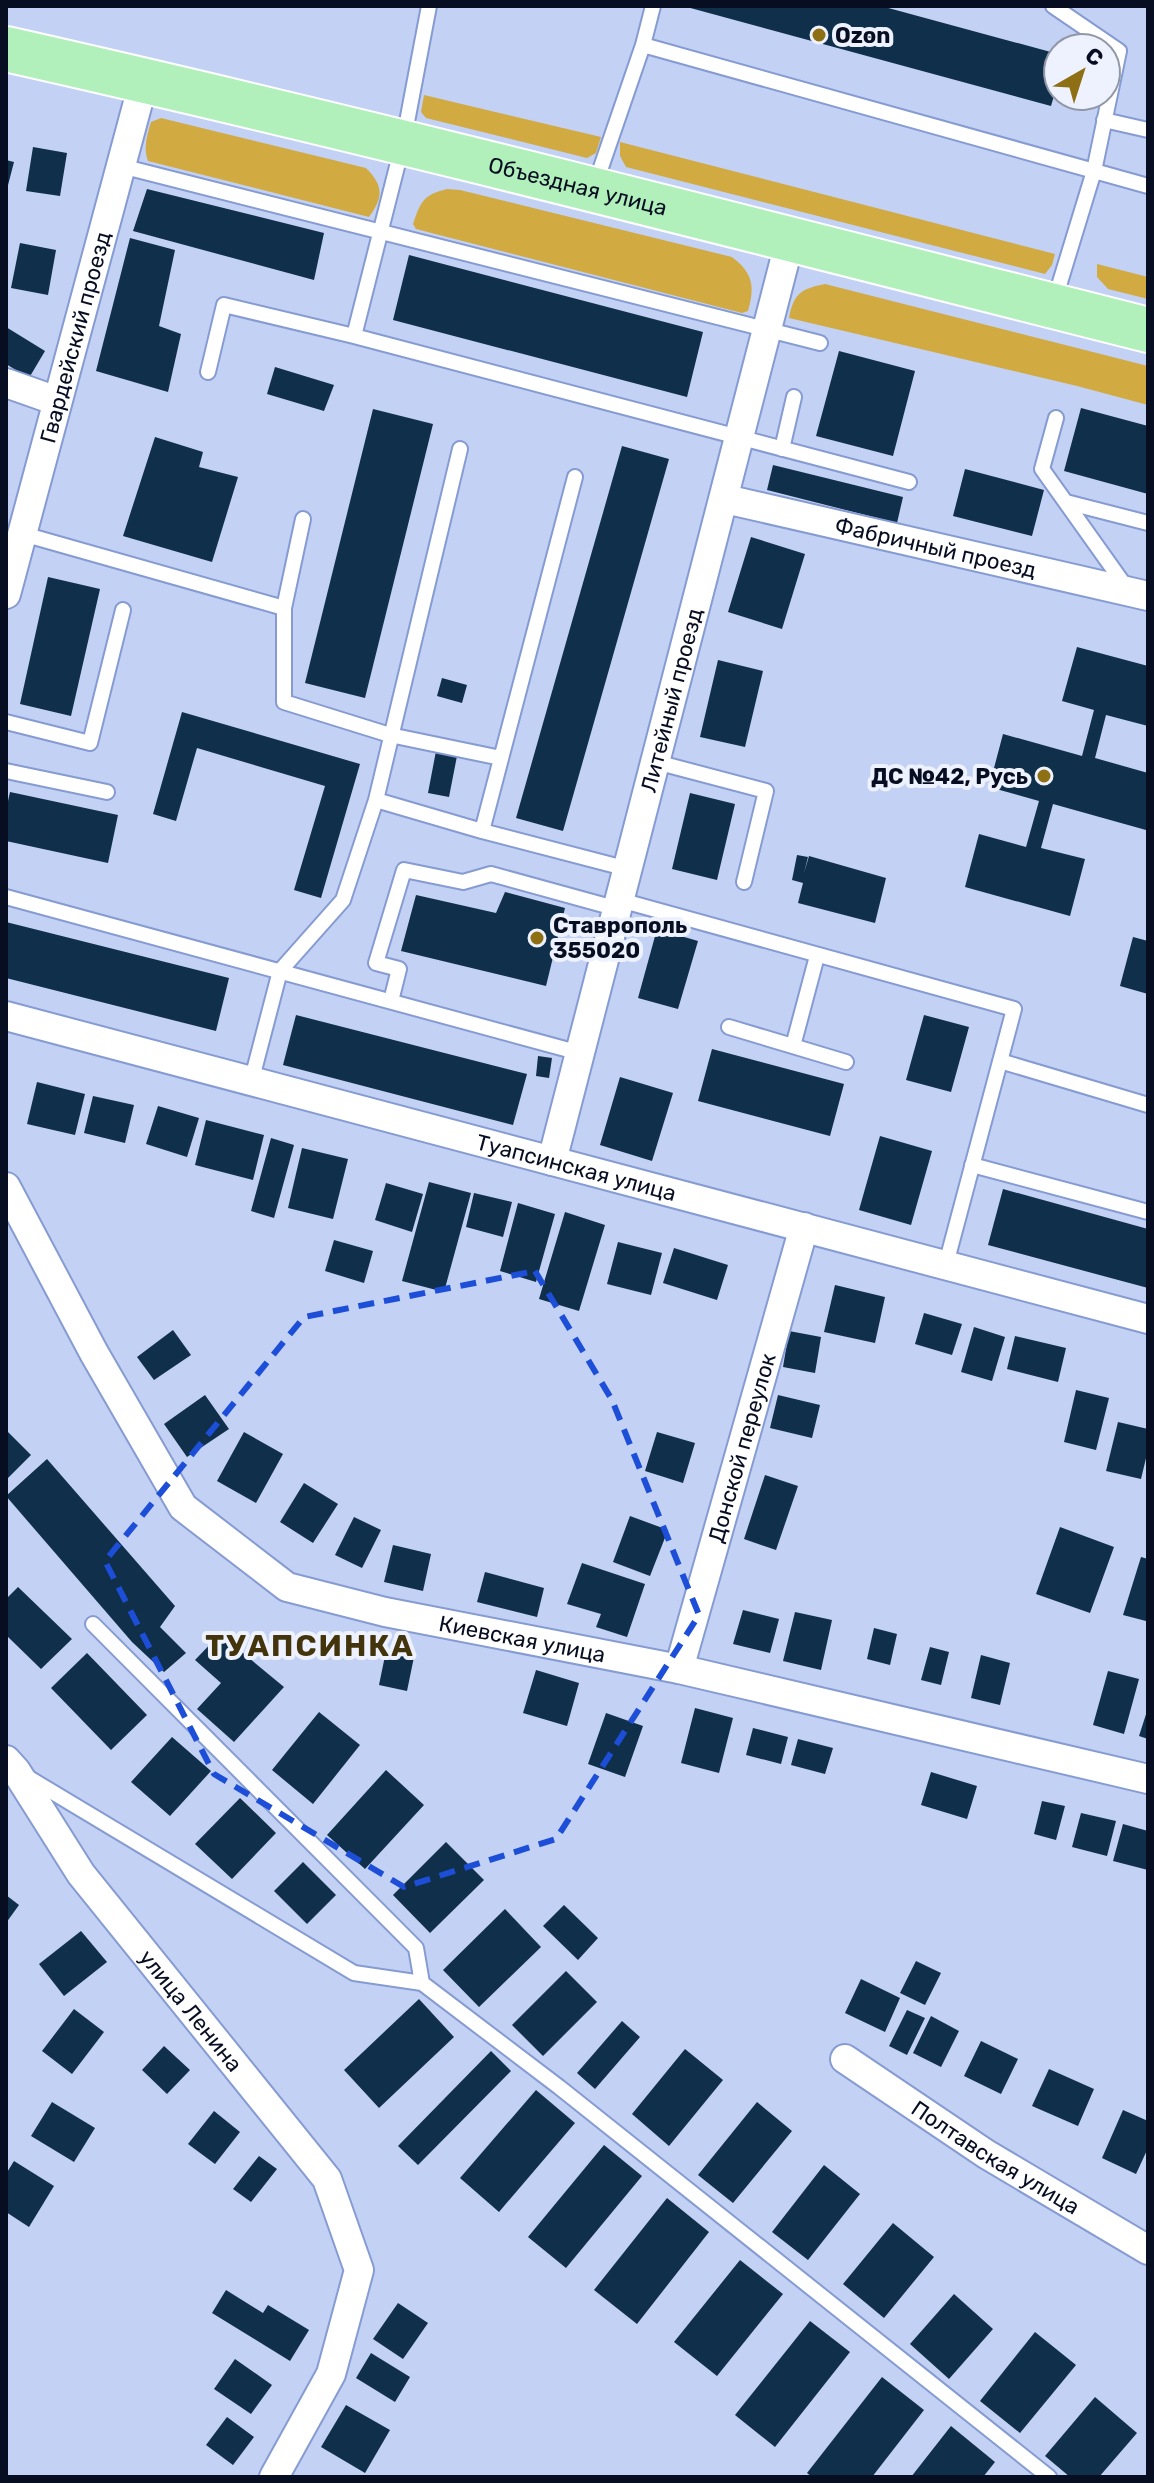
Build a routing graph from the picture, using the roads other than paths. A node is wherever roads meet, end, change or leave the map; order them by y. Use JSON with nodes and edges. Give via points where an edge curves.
{"nodes":[{"id":1,"x":429,"y":6,"type":"edge"},
{"id":2,"x":653,"y":6,"type":"edge"},
{"id":3,"x":1053,"y":6,"type":"edge"},
{"id":4,"x":643,"y":45,"type":"junction"},
{"id":5,"x":6,"y":49,"type":"edge"},
{"id":6,"x":144,"y":80,"type":"junction"},
{"id":7,"x":1104,"y":120,"type":"junction"},
{"id":8,"x":1148,"y":130,"type":"edge"},
{"id":9,"x":403,"y":143,"type":"junction"},
{"id":10,"x":121,"y":166,"type":"junction"},
{"id":11,"x":1094,"y":171,"type":"junction"},
{"id":12,"x":1148,"y":186,"type":"edge"},
{"id":13,"x":593,"y":190,"type":"junction"},
{"id":14,"x":381,"y":231,"type":"junction"},
{"id":15,"x":790,"y":240,"type":"junction"},
{"id":16,"x":1052,"y":306,"type":"junction"},
{"id":17,"x":767,"y":328,"type":"junction"},
{"id":18,"x":1148,"y":330,"type":"edge"},
{"id":19,"x":354,"y":336,"type":"junction"},
{"id":20,"x":820,"y":343,"type":"dead end"},
{"id":21,"x":208,"y":372,"type":"dead end"},
{"id":22,"x":6,"y":383,"type":"edge"},
{"id":23,"x":794,"y":397,"type":"dead end"},
{"id":24,"x":57,"y":401,"type":"junction"},
{"id":25,"x":1056,"y":418,"type":"dead end"},
{"id":26,"x":738,"y":439,"type":"junction"},
{"id":27,"x":460,"y":449,"type":"dead end"},
{"id":28,"x":782,"y":449,"type":"junction"},
{"id":29,"x":575,"y":477,"type":"dead end"},
{"id":30,"x":909,"y":482,"type":"dead end"},
{"id":31,"x":725,"y":499,"type":"junction"},
{"id":32,"x":1066,"y":502,"type":"junction"},
{"id":33,"x":303,"y":519,"type":"dead end"},
{"id":34,"x":1148,"y":523,"type":"edge"},
{"id":35,"x":23,"y":534,"type":"junction"},
{"id":36,"x":1138,"y":593,"type":"edge"},
{"id":37,"x":6,"y":594,"type":"edge"},
{"id":38,"x":284,"y":608,"type":"junction"},
{"id":39,"x":123,"y":610,"type":"dead end"},
{"id":40,"x":6,"y":722,"type":"edge"},
{"id":41,"x":390,"y":735,"type":"junction"},
{"id":42,"x":501,"y":758,"type":"junction"},
{"id":43,"x":656,"y":762,"type":"junction"},
{"id":44,"x":6,"y":771,"type":"edge"},
{"id":45,"x":107,"y":792,"type":"dead end"},
{"id":46,"x":376,"y":800,"type":"junction"},
{"id":47,"x":482,"y":831,"type":"junction"},
{"id":48,"x":628,"y":869,"type":"junction"},
{"id":49,"x":744,"y":882,"type":"dead end"},
{"id":50,"x":6,"y":897,"type":"edge"},
{"id":51,"x":619,"y":905,"type":"junction"},
{"id":52,"x":817,"y":956,"type":"junction"},
{"id":53,"x":280,"y":971,"type":"junction"},
{"id":54,"x":391,"y":1001,"type":"junction"},
{"id":55,"x":6,"y":1016,"type":"edge"},
{"id":56,"x":729,"y":1027,"type":"dead end"},
{"id":57,"x":793,"y":1046,"type":"junction"},
{"id":58,"x":580,"y":1053,"type":"junction"},
{"id":59,"x":1000,"y":1061,"type":"junction"},
{"id":60,"x":846,"y":1062,"type":"dead end"},
{"id":61,"x":251,"y":1082,"type":"junction"},
{"id":62,"x":1148,"y":1105,"type":"edge"},
{"id":63,"x":552,"y":1161,"type":"junction"},
{"id":64,"x":972,"y":1165,"type":"junction"},
{"id":65,"x":6,"y":1187,"type":"edge"},
{"id":66,"x":1148,"y":1212,"type":"edge"},
{"id":67,"x":804,"y":1227,"type":"junction"},
{"id":68,"x":946,"y":1264,"type":"junction"},
{"id":69,"x":1148,"y":1319,"type":"edge"},
{"id":70,"x":93,"y":1624,"type":"dead end"},
{"id":71,"x":679,"y":1669,"type":"junction"},
{"id":72,"x":11,"y":1766,"type":"edge"},
{"id":73,"x":1148,"y":1779,"type":"edge"},
{"id":74,"x":422,"y":1983,"type":"junction"},
{"id":75,"x":845,"y":2059,"type":"dead end"},
{"id":76,"x":1148,"y":2250,"type":"edge"},
{"id":77,"x":274,"y":2477,"type":"edge"},
{"id":78,"x":1049,"y":2477,"type":"edge"}],
"edges":[{"from":1,"to":9,"type":"lane"},
{"from":2,"to":4,"type":"lane"},
{"from":3,"to":7,"type":"lane","via":[[1119,51]]},
{"from":4,"to":11,"type":"lane"},
{"from":4,"to":13,"type":"lane"},
{"from":5,"to":6,"type":"main road","name":"Объездная улица"},
{"from":6,"to":9,"type":"main road","name":"Объездная улица"},
{"from":6,"to":10,"type":"street","name":"Гвардейский проезд"},
{"from":7,"to":8,"type":"lane"},
{"from":7,"to":11,"type":"lane"},
{"from":9,"to":13,"type":"main road","name":"Объездная улица"},
{"from":9,"to":14,"type":"lane"},
{"from":10,"to":14,"type":"lane"},
{"from":10,"to":24,"type":"street","name":"Гвардейский проезд"},
{"from":11,"to":12,"type":"lane"},
{"from":11,"to":16,"type":"lane"},
{"from":13,"to":15,"type":"main road","name":"Объездная улица"},
{"from":14,"to":17,"type":"lane"},
{"from":14,"to":19,"type":"lane"},
{"from":15,"to":16,"type":"main road","name":"Объездная улица"},
{"from":15,"to":17,"type":"street","name":"Литейный проезд"},
{"from":16,"to":18,"type":"main road","name":"Объездная улица"},
{"from":17,"to":20,"type":"lane"},
{"from":17,"to":26,"type":"street","name":"Литейный проезд"},
{"from":19,"to":21,"type":"lane","via":[[224,305]]},
{"from":19,"to":26,"type":"lane"},
{"from":22,"to":24,"type":"street"},
{"from":23,"to":28,"type":"lane"},
{"from":24,"to":35,"type":"street","name":"Гвардейский проезд"},
{"from":25,"to":32,"type":"lane","via":[[1042,469]]},
{"from":26,"to":28,"type":"lane"},
{"from":26,"to":31,"type":"street","name":"Литейный проезд"},
{"from":27,"to":41,"type":"lane"},
{"from":28,"to":30,"type":"lane"},
{"from":29,"to":42,"type":"lane"},
{"from":31,"to":36,"type":"street","name":"Фабричный проезд"},
{"from":31,"to":43,"type":"street","name":"Литейный проезд"},
{"from":32,"to":34,"type":"lane"},
{"from":32,"to":36,"type":"lane"},
{"from":33,"to":38,"type":"lane"},
{"from":35,"to":37,"type":"street","name":"Гвардейский проезд"},
{"from":35,"to":38,"type":"lane"},
{"from":38,"to":41,"type":"lane","via":[[284,702]]},
{"from":39,"to":40,"type":"lane","via":[[90,743]]},
{"from":41,"to":42,"type":"lane"},
{"from":41,"to":46,"type":"lane"},
{"from":42,"to":47,"type":"lane"},
{"from":43,"to":48,"type":"street","name":"Литейный проезд"},
{"from":43,"to":49,"type":"lane","via":[[766,791]]},
{"from":44,"to":45,"type":"lane"},
{"from":46,"to":47,"type":"lane"},
{"from":46,"to":53,"type":"lane","via":[[343,900]]},
{"from":47,"to":48,"type":"lane"},
{"from":48,"to":51,"type":"street","name":"Литейный проезд"},
{"from":50,"to":53,"type":"lane"},
{"from":51,"to":52,"type":"lane"},
{"from":51,"to":54,"type":"lane","via":[[491,874],[463,882],[404,870],[376,963],[399,969]]},
{"from":51,"to":58,"type":"street","name":"Литейный проезд"},
{"from":52,"to":57,"type":"lane"},
{"from":52,"to":59,"type":"lane","via":[[1014,1009]]},
{"from":53,"to":54,"type":"lane"},
{"from":53,"to":61,"type":"lane"},
{"from":54,"to":58,"type":"lane"},
{"from":55,"to":61,"type":"street","name":"Туапсинская улица"},
{"from":56,"to":57,"type":"lane"},
{"from":57,"to":60,"type":"lane"},
{"from":58,"to":63,"type":"street","name":"Литейный проезд"},
{"from":59,"to":62,"type":"lane"},
{"from":59,"to":64,"type":"lane"},
{"from":61,"to":63,"type":"street","name":"Туапсинская улица"},
{"from":63,"to":67,"type":"street","name":"Туапсинская улица"},
{"from":64,"to":66,"type":"lane"},
{"from":64,"to":68,"type":"lane"},
{"from":65,"to":71,"type":"street","name":"Киевская улица","via":[[183,1507],[287,1587],[385,1612]]},
{"from":67,"to":68,"type":"street","name":"Туапсинская улица"},
{"from":67,"to":71,"type":"street","name":"Донской переулок"},
{"from":68,"to":69,"type":"street","name":"Туапсинская улица"},
{"from":70,"to":74,"type":"lane","via":[[416,1948]]},
{"from":71,"to":73,"type":"street","name":"Киевская улица"},
{"from":72,"to":74,"type":"lane","via":[[354,1973]]},
{"from":72,"to":77,"type":"street","name":"улица Ленина","via":[[81,1874],[327,2179],[359,2270],[331,2374]]},
{"from":74,"to":78,"type":"lane"},
{"from":75,"to":76,"type":"street","name":"Полтавская улица","via":[[986,2154]]}]}
